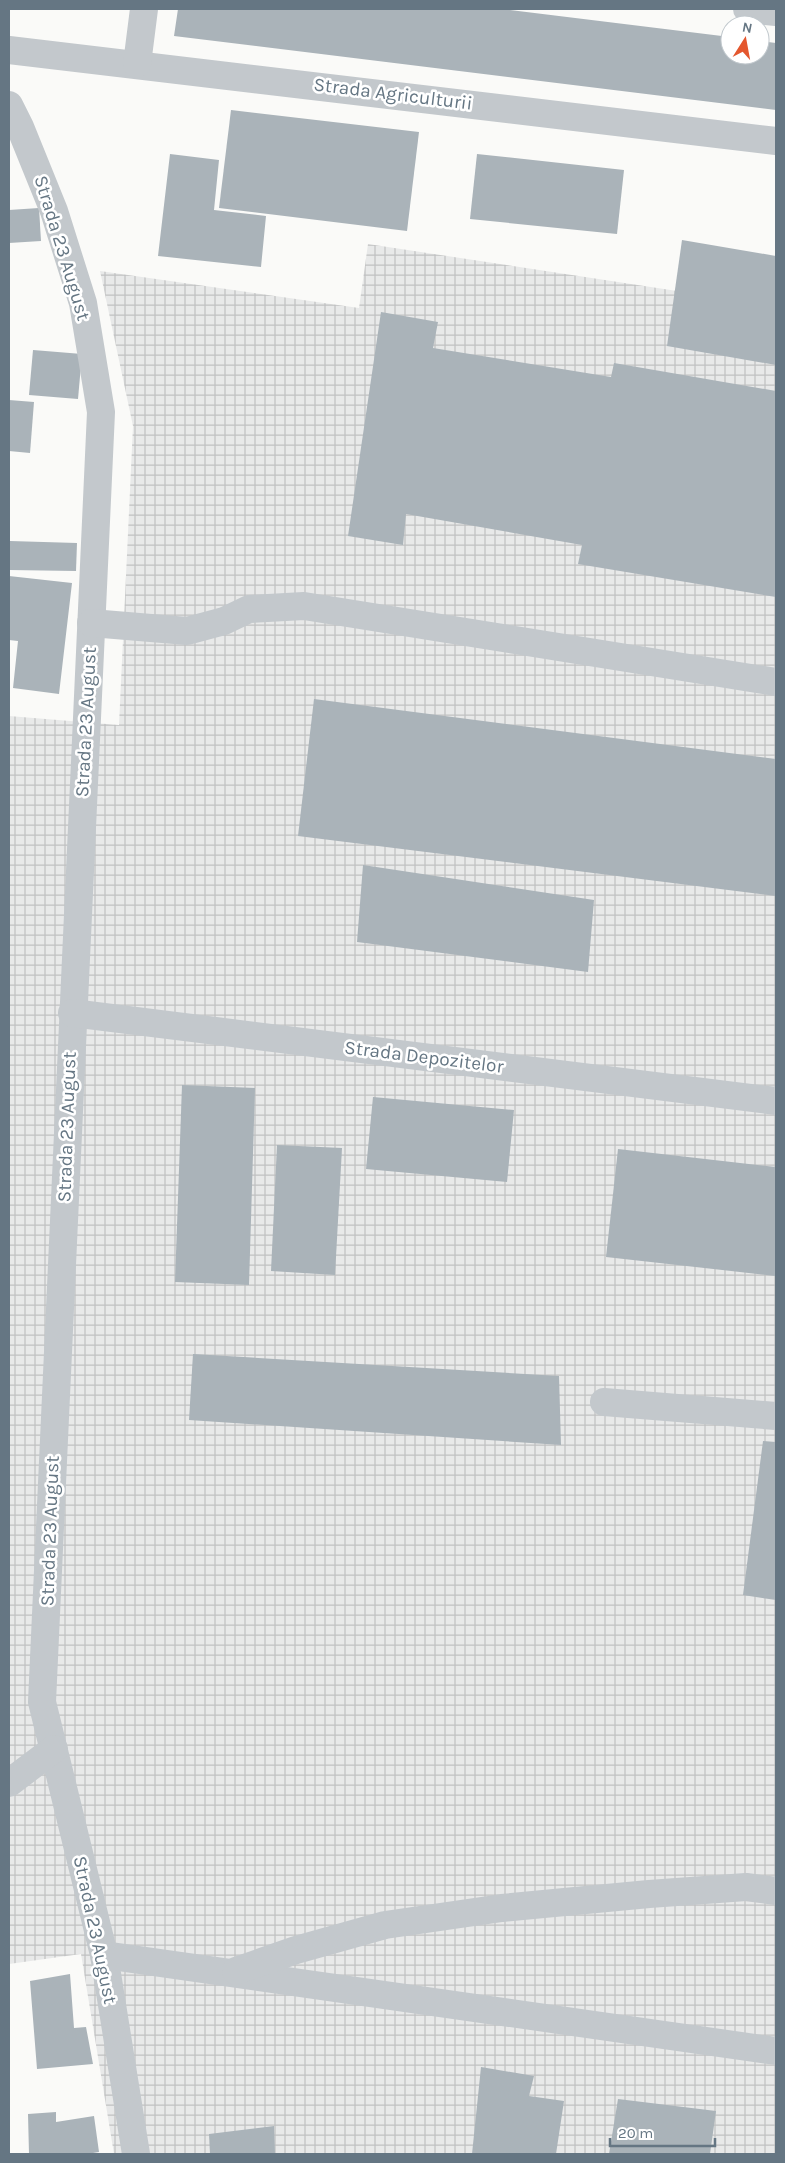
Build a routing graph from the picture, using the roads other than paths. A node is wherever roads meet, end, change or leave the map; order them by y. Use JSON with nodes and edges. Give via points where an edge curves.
{"nodes":[{"id":1,"x":144,"y":9,"type":"edge"},
{"id":2,"x":748,"y":9,"type":"edge"},
{"id":3,"x":776,"y":12,"type":"edge"},
{"id":4,"x":9,"y":50,"type":"edge"},
{"id":5,"x":137,"y":64,"type":"junction"},
{"id":6,"x":9,"y":105,"type":"edge"},
{"id":7,"x":776,"y":141,"type":"edge"},
{"id":8,"x":91,"y":623,"type":"junction"},
{"id":9,"x":776,"y":682,"type":"edge"},
{"id":10,"x":72,"y":1013,"type":"junction"},
{"id":11,"x":776,"y":1102,"type":"edge"},
{"id":12,"x":604,"y":1402,"type":"dead end"},
{"id":13,"x":776,"y":1416,"type":"edge"},
{"id":14,"x":54,"y":1749,"type":"junction"},
{"id":15,"x":9,"y":1783,"type":"edge"},
{"id":16,"x":773,"y":1886,"type":"edge"},
{"id":17,"x":104,"y":1955,"type":"junction"},
{"id":18,"x":232,"y":1973,"type":"junction"},
{"id":19,"x":776,"y":2051,"type":"edge"},
{"id":20,"x":136,"y":2154,"type":"edge"}],
"edges":[{"from":1,"to":5,"type":"street"},
{"from":2,"to":3,"type":"street"},
{"from":4,"to":5,"type":"street","name":"Strada Agriculturii"},
{"from":5,"to":7,"type":"street","name":"Strada Agriculturii"},
{"from":6,"to":8,"type":"street","name":"Strada 23 August","via":[[54,211],[80,294],[101,412]]},
{"from":8,"to":9,"type":"street","via":[[187,631],[224,621],[249,609],[304,606]]},
{"from":8,"to":10,"type":"street","name":"Strada 23 August"},
{"from":10,"to":11,"type":"street","name":"Strada Depozitelor"},
{"from":10,"to":14,"type":"street","name":"Strada 23 August","via":[[42,1702]]},
{"from":12,"to":13,"type":"street"},
{"from":14,"to":15,"type":"street"},
{"from":14,"to":17,"type":"street","name":"Strada 23 August"},
{"from":16,"to":18,"type":"street","via":[[502,1908],[385,1925],[296,1950]]},
{"from":17,"to":18,"type":"street"},
{"from":17,"to":20,"type":"street","name":"Strada 23 August"},
{"from":18,"to":19,"type":"street"}]}
